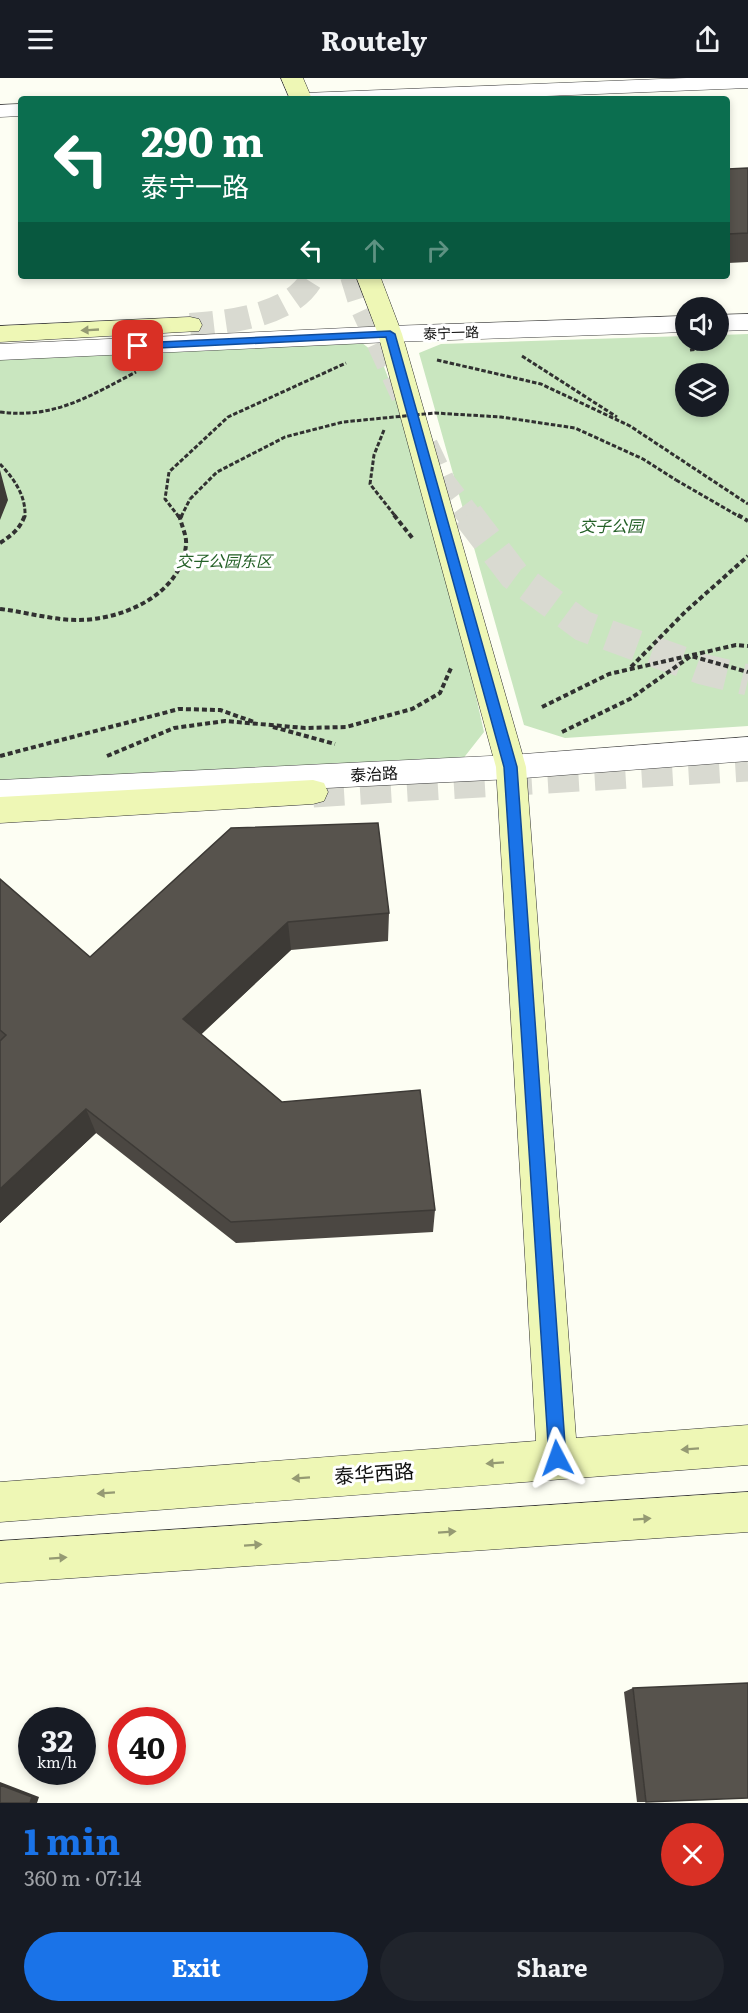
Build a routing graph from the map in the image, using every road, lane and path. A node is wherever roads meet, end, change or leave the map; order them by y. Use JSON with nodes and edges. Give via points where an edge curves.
{"nodes":[{"id":1,"x":292,"y":78,"type":"edge"},
{"id":2,"x":748,"y":82,"type":"edge"},
{"id":3,"x":301,"y":96,"type":"edge"},
{"id":4,"x":382,"y":96,"type":"edge"},
{"id":5,"x":18,"y":110,"type":"edge"},
{"id":6,"x":0,"y":111,"type":"edge"},
{"id":7,"x":369,"y":279,"type":"edge"},
{"id":8,"x":748,"y":322,"type":"edge"},
{"id":9,"x":729,"y":323,"type":"edge"},
{"id":10,"x":675,"y":324,"type":"edge"},
{"id":11,"x":190,"y":325,"type":"tunnel mouth"},
{"id":12,"x":0,"y":334,"type":"edge"},
{"id":13,"x":390,"y":334,"type":"junction"},
{"id":14,"x":0,"y":352,"type":"edge"},
{"id":15,"x":518,"y":354,"type":"dead end"},
{"id":16,"x":354,"y":359,"type":"dead end"},
{"id":17,"x":427,"y":360,"type":"dead end"},
{"id":18,"x":143,"y":369,"type":"dead end"},
{"id":19,"x":0,"y":412,"type":"edge"},
{"id":20,"x":390,"y":416,"type":"dead end"},
{"id":21,"x":630,"y":426,"type":"junction"},
{"id":22,"x":0,"y":464,"type":"edge"},
{"id":23,"x":748,"y":504,"type":"edge"},
{"id":24,"x":180,"y":518,"type":"junction"},
{"id":25,"x":748,"y":521,"type":"edge"},
{"id":26,"x":0,"y":543,"type":"edge"},
{"id":27,"x":418,"y":546,"type":"dead end"},
{"id":28,"x":748,"y":556,"type":"edge"},
{"id":29,"x":0,"y":610,"type":"edge"},
{"id":30,"x":748,"y":646,"type":"edge"},
{"id":31,"x":691,"y":656,"type":"junction"},
{"id":32,"x":453,"y":663,"type":"dead end"},
{"id":33,"x":630,"y":668,"type":"junction"},
{"id":34,"x":748,"y":672,"type":"edge"},
{"id":35,"x":542,"y":707,"type":"dead end"},
{"id":36,"x":264,"y":725,"type":"junction"},
{"id":37,"x":561,"y":732,"type":"dead end"},
{"id":38,"x":339,"y":745,"type":"dead end"},
{"id":39,"x":748,"y":749,"type":"edge"},
{"id":40,"x":0,"y":756,"type":"edge"},
{"id":41,"x":98,"y":759,"type":"dead end"},
{"id":42,"x":511,"y":767,"type":"junction"},
{"id":43,"x":0,"y":792,"type":"edge"},
{"id":44,"x":312,"y":792,"type":"tunnel mouth"},
{"id":45,"x":0,"y":810,"type":"edge"},
{"id":46,"x":748,"y":1445,"type":"edge"},
{"id":47,"x":557,"y":1458,"type":"junction"},
{"id":48,"x":0,"y":1502,"type":"edge"},
{"id":49,"x":748,"y":1512,"type":"edge"},
{"id":50,"x":0,"y":1562,"type":"edge"}],
"edges":[{"from":1,"to":3,"type":"street"},
{"from":2,"to":4,"type":"street"},
{"from":5,"to":6,"type":"street"},
{"from":7,"to":13,"type":"street"},
{"from":8,"to":9,"type":"street"},
{"from":10,"to":13,"type":"street","name":"泰宁一路"},
{"from":11,"to":12,"type":"street","one_way":true},
{"from":13,"to":14,"type":"street","name":"泰宁一路"},
{"from":13,"to":42,"type":"street"},
{"from":15,"to":21,"type":"path"},
{"from":16,"to":24,"type":"path","via":[[228,417],[168,472],[165,499]]},
{"from":17,"to":21,"type":"path","via":[[447,361],[541,384]]},
{"from":18,"to":19,"type":"path","via":[[73,405],[22,415]]},
{"from":20,"to":27,"type":"path","via":[[374,455],[370,484]]},
{"from":21,"to":23,"type":"path"},
{"from":22,"to":26,"type":"path","via":[[20,492],[27,513],[20,530]]},
{"from":24,"to":25,"type":"path","bridge":true,"via":[[190,498],[217,472],[285,436],[343,422],[435,413],[501,417],[575,428],[643,459]]},
{"from":24,"to":29,"type":"path","via":[[186,544],[181,567],[168,588],[148,601],[113,614],[79,620]]},
{"from":28,"to":33,"type":"path"},
{"from":30,"to":31,"type":"path","via":[[736,645]]},
{"from":31,"to":33,"type":"path"},
{"from":31,"to":34,"type":"path"},
{"from":31,"to":37,"type":"path","via":[[636,697],[599,718]]},
{"from":32,"to":36,"type":"path","via":[[440,693],[412,709],[346,727]]},
{"from":33,"to":35,"type":"path","via":[[609,674]]},
{"from":36,"to":38,"type":"path"},
{"from":36,"to":40,"type":"path","via":[[220,710],[179,709]]},
{"from":36,"to":41,"type":"path","via":[[225,721],[174,728]]},
{"from":39,"to":42,"type":"street","name":"泰治路"},
{"from":42,"to":43,"type":"street","name":"泰治路"},
{"from":42,"to":47,"type":"street"},
{"from":44,"to":45,"type":"street"},
{"from":46,"to":47,"type":"street","name":"泰华西路","one_way":true},
{"from":47,"to":48,"type":"street","name":"泰华西路","one_way":true},
{"from":50,"to":49,"type":"street","one_way":true}]}
